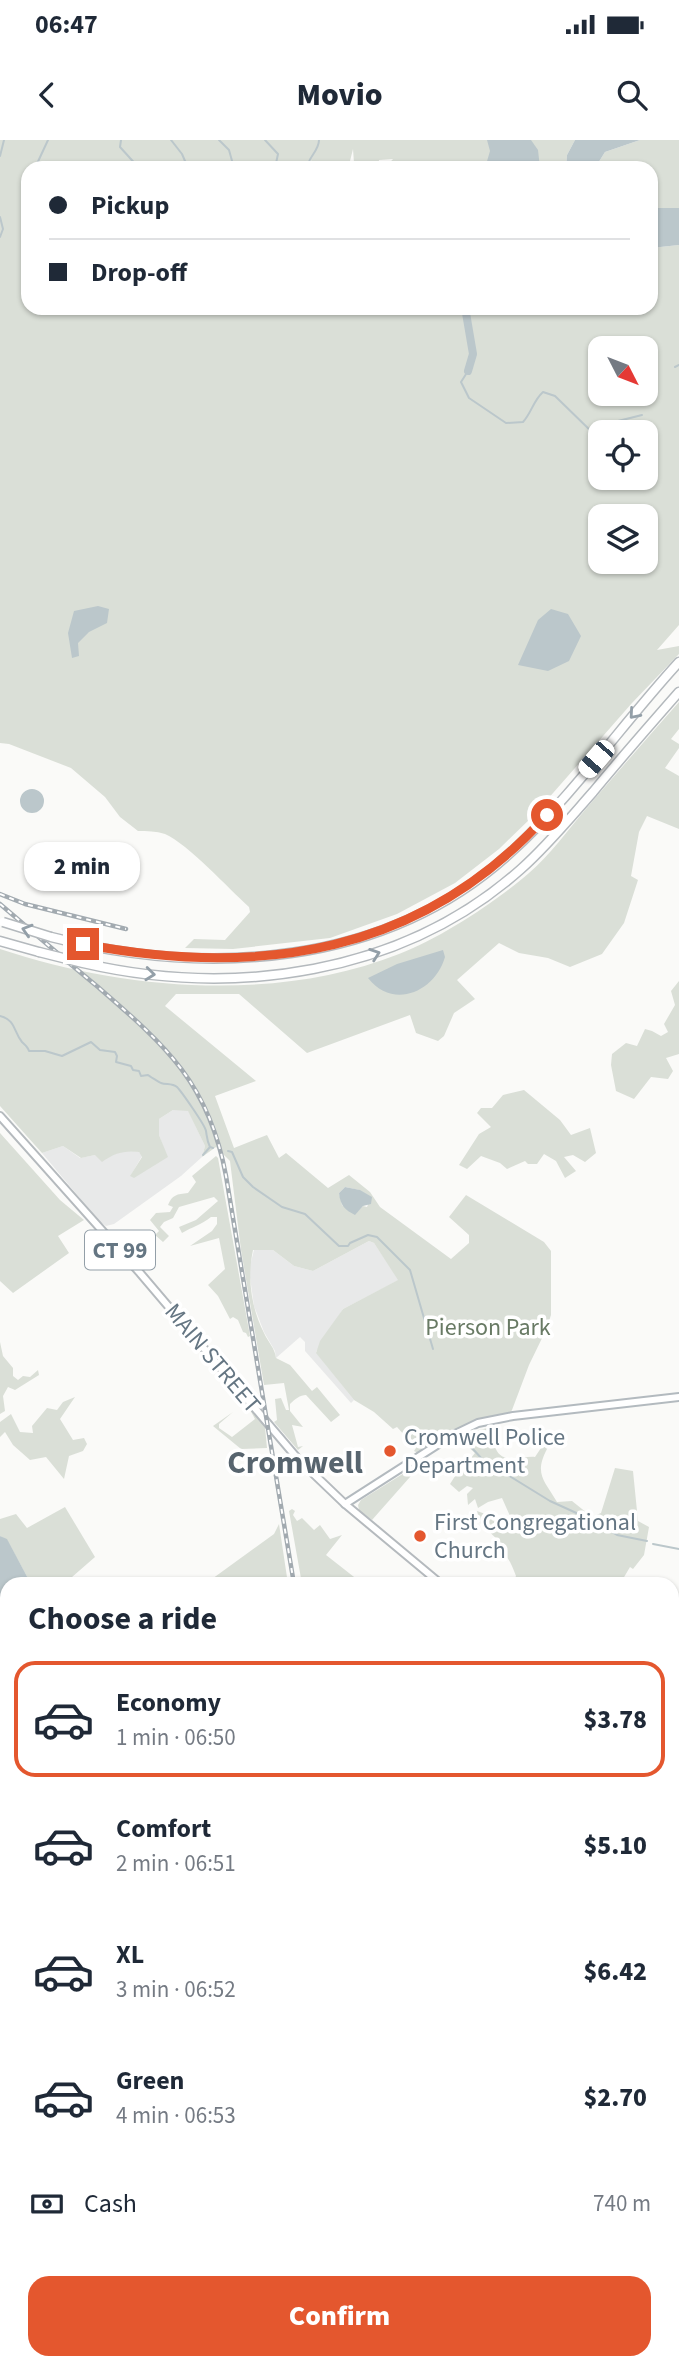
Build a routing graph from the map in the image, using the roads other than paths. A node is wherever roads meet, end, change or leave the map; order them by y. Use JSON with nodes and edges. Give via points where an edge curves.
{"nodes":[{"id":1,"x":679,"y":662,"type":"edge"},
{"id":2,"x":679,"y":692,"type":"edge"},
{"id":3,"x":2,"y":921,"type":"edge"},
{"id":4,"x":0,"y":941,"type":"edge"},
{"id":5,"x":0,"y":1116,"type":"edge"},
{"id":6,"x":679,"y":1397,"type":"edge"},
{"id":7,"x":345,"y":1504,"type":"junction"},
{"id":8,"x":433,"y":1577,"type":"edge"}],
"edges":[{"from":1,"to":3,"type":"highway","one_way":true,"bridge":true,"via":[[517,846],[457,893],[403,922],[318,950],[247,958],[191,958],[91,946]]},
{"from":4,"to":2,"type":"highway","one_way":true,"bridge":true,"via":[[83,963],[167,976],[262,977],[373,955],[422,935],[480,901],[530,861]]},
{"from":5,"to":7,"type":"main road","name":"MAIN STREET","number":"CT 99","via":[[298,1459]]},
{"from":6,"to":7,"type":"main road","via":[[478,1423]]},
{"from":7,"to":8,"type":"main road","name":"MAIN STREET","number":"CT 99"}]}
